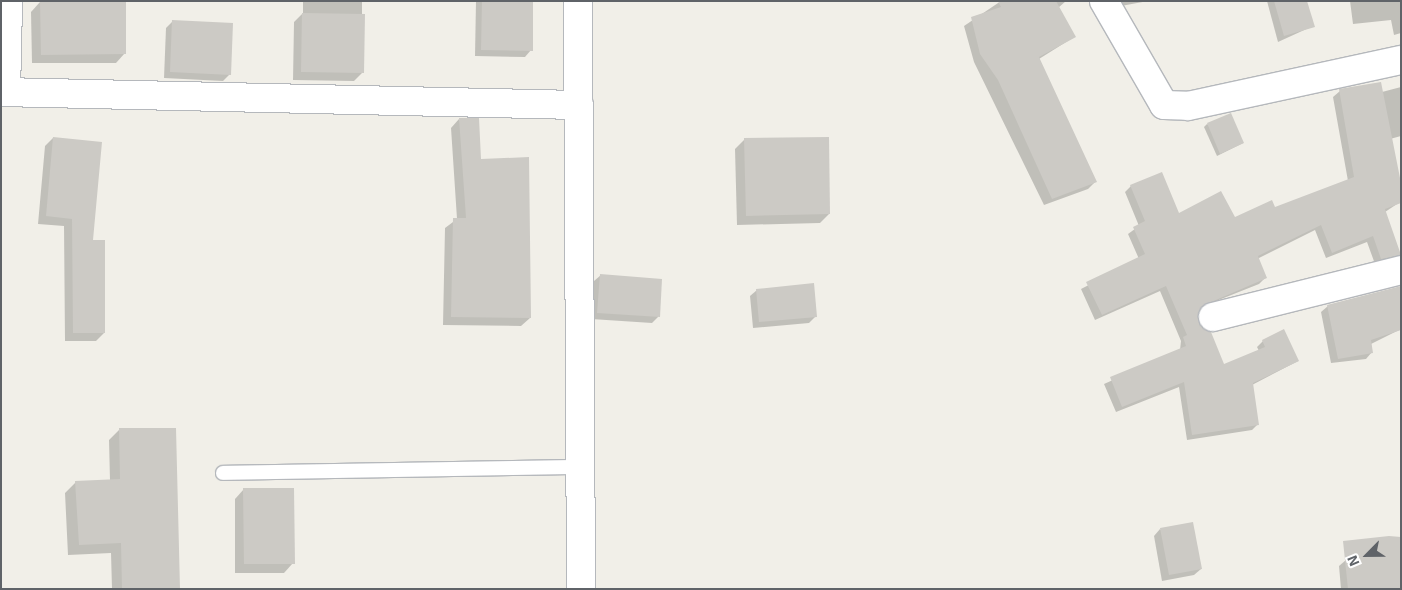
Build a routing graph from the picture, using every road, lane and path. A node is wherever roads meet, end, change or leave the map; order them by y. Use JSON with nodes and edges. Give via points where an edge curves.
{"nodes":[{"id":1,"x":8,"y":1,"type":"edge"},
{"id":2,"x":578,"y":1,"type":"edge"},
{"id":3,"x":1104,"y":1,"type":"edge"},
{"id":4,"x":1401,"y":60,"type":"edge"},
{"id":5,"x":4,"y":92,"type":"edge"},
{"id":6,"x":579,"y":106,"type":"junction"},
{"id":7,"x":1401,"y":270,"type":"edge"},
{"id":8,"x":1213,"y":317,"type":"dead end"},
{"id":9,"x":580,"y":467,"type":"junction"},
{"id":10,"x":223,"y":473,"type":"dead end"},
{"id":11,"x":581,"y":589,"type":"edge"}],
"edges":[{"from":1,"to":5,"type":"street"},
{"from":2,"to":6,"type":"street"},
{"from":3,"to":4,"type":"street","via":[[1164,105],[1188,106]]},
{"from":5,"to":6,"type":"street"},
{"from":6,"to":9,"type":"street"},
{"from":7,"to":8,"type":"street"},
{"from":9,"to":10,"type":"lane"},
{"from":9,"to":11,"type":"street"}]}
